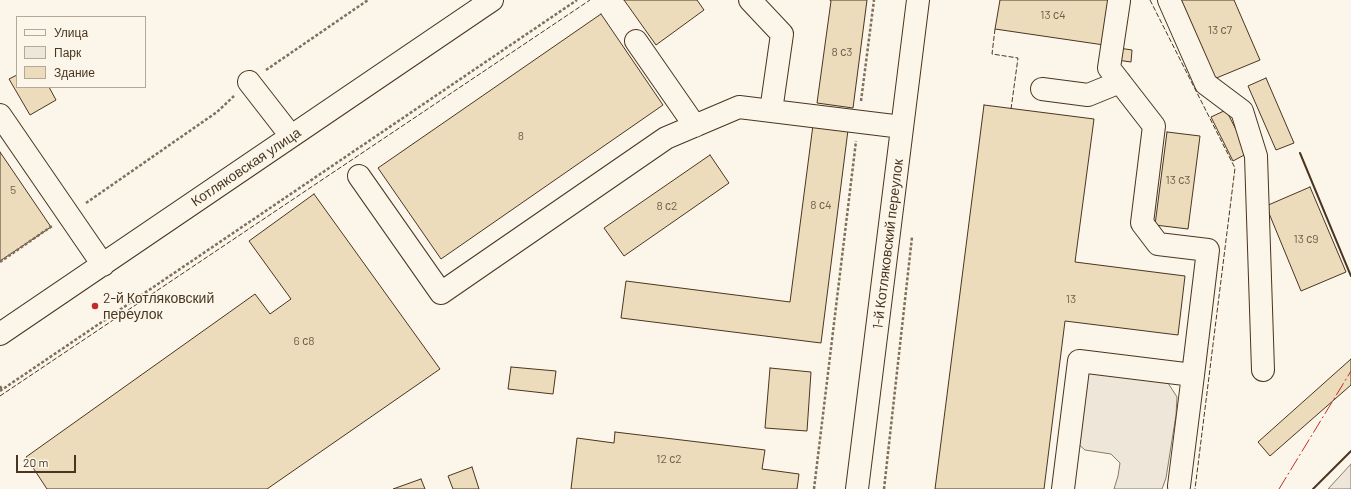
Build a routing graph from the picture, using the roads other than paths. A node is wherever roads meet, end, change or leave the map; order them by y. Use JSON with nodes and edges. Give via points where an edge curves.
{"nodes":[{"id":1,"x":492,"y":0,"type":"edge"},
{"id":2,"x":750,"y":0,"type":"edge"},
{"id":3,"x":918,"y":0,"type":"edge"},
{"id":4,"x":1169,"y":0,"type":"edge"},
{"id":5,"x":1118,"y":1,"type":"edge"},
{"id":6,"x":636,"y":41,"type":"dead end"},
{"id":7,"x":249,"y":82,"type":"road end"},
{"id":8,"x":1120,"y":82,"type":"junction"},
{"id":9,"x":1042,"y":89,"type":"dead end"},
{"id":10,"x":771,"y":111,"type":"junction"},
{"id":11,"x":0,"y":115,"type":"edge"},
{"id":12,"x":695,"y":126,"type":"junction"},
{"id":13,"x":902,"y":127,"type":"junction"},
{"id":14,"x":291,"y":136,"type":"junction"},
{"id":15,"x":359,"y":176,"type":"dead end"},
{"id":16,"x":103,"y":265,"type":"junction"},
{"id":17,"x":0,"y":334,"type":"edge"},
{"id":18,"x":1262,"y":370,"type":"dead end"},
{"id":19,"x":1193,"y":375,"type":"junction"},
{"id":20,"x":1179,"y":486,"type":"dead end"},
{"id":21,"x":857,"y":489,"type":"edge"},
{"id":22,"x":1063,"y":489,"type":"edge"}],
"edges":[{"from":1,"to":14,"type":"street","name":"Котляковская улица"},
{"from":2,"to":10,"type":"street","via":[[782,34]]},
{"from":3,"to":13,"type":"street","name":"1-й Котляковский переулок"},
{"from":4,"to":18,"type":"street","via":[[1206,84],[1242,111],[1256,156]]},
{"from":5,"to":8,"type":"street","via":[[1109,68]]},
{"from":6,"to":12,"type":"street"},
{"from":7,"to":14,"type":"street"},
{"from":8,"to":9,"type":"street","via":[[1088,95]]},
{"from":8,"to":19,"type":"street","via":[[1154,126],[1142,223],[1158,244],[1208,250]]},
{"from":10,"to":12,"type":"street","via":[[739,107]]},
{"from":10,"to":13,"type":"street"},
{"from":11,"to":16,"type":"street"},
{"from":12,"to":15,"type":"street","via":[[666,138],[441,294]]},
{"from":13,"to":21,"type":"street","name":"1-й Котляковский переулок"},
{"from":14,"to":16,"type":"street","name":"Котляковская улица"},
{"from":16,"to":17,"type":"street","name":"Котляковская улица"},
{"from":19,"to":20,"type":"street"},
{"from":19,"to":22,"type":"street","via":[[1080,361]]}]}
